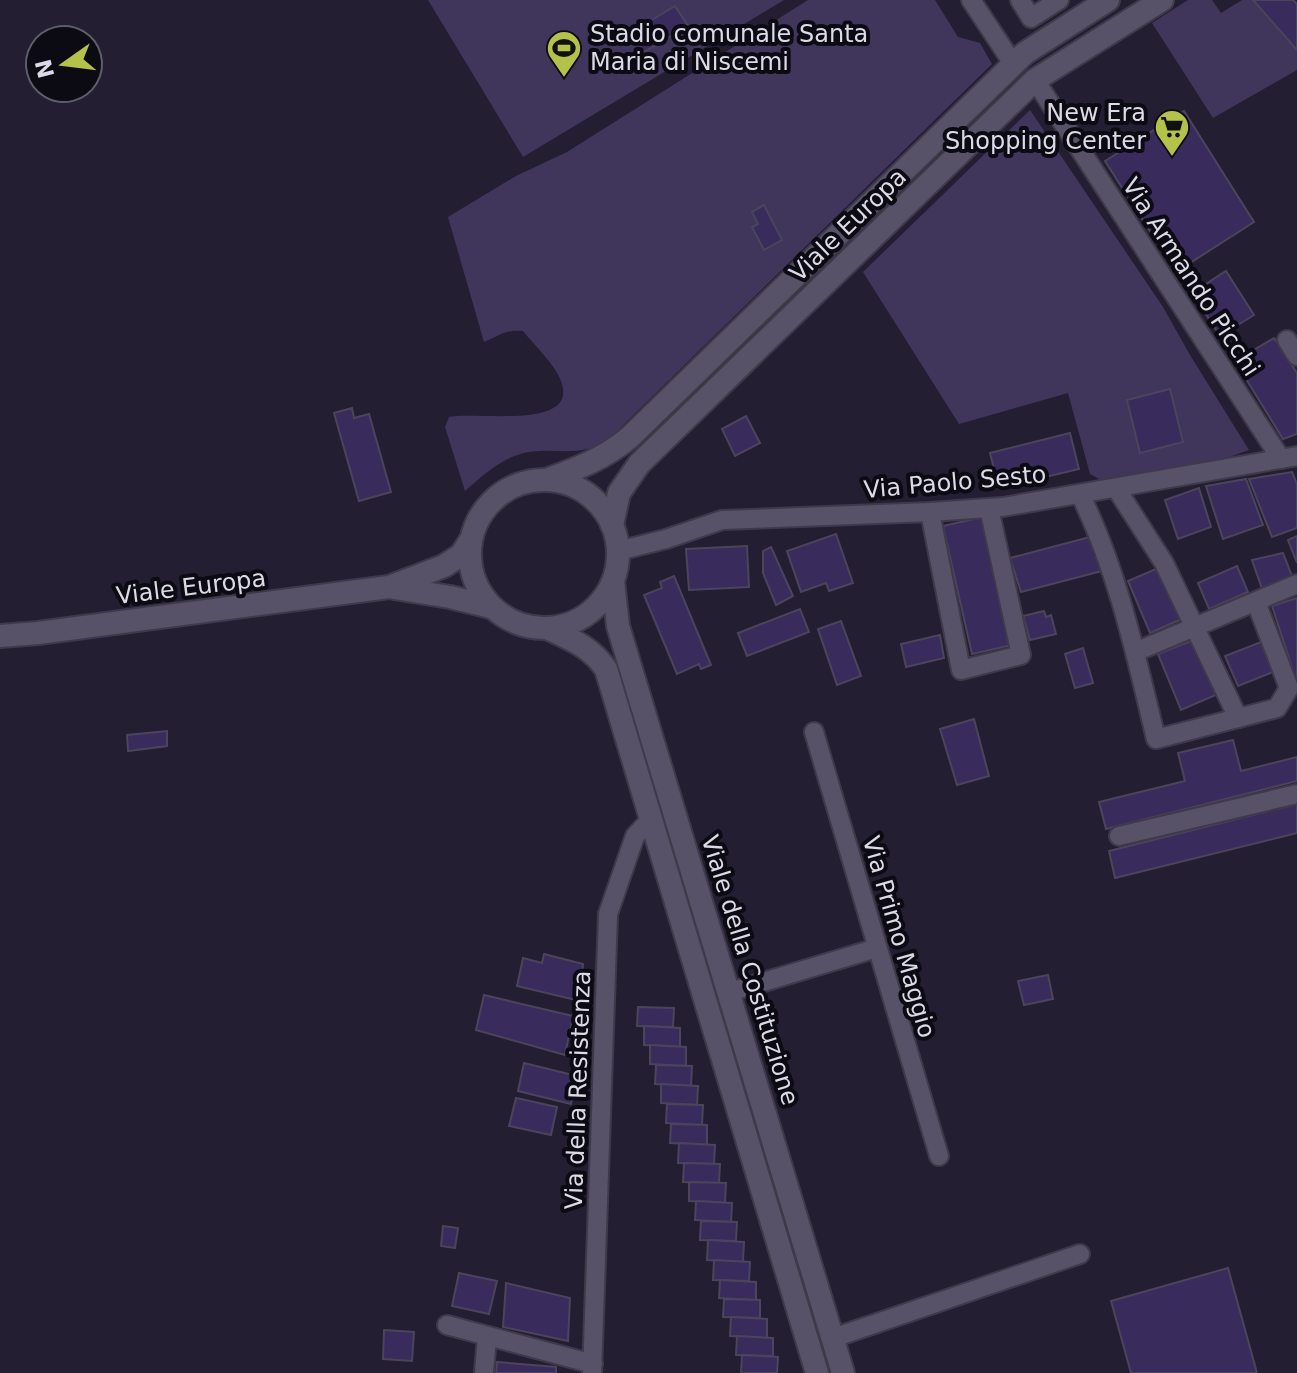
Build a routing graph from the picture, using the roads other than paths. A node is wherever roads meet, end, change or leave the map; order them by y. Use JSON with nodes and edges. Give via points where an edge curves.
{"nodes":[{"id":1,"x":971,"y":0,"type":"edge"},
{"id":2,"x":1020,"y":0,"type":"edge"},
{"id":3,"x":1059,"y":0,"type":"edge"},
{"id":4,"x":1108,"y":0,"type":"edge"},
{"id":5,"x":1162,"y":0,"type":"edge"},
{"id":6,"x":1014,"y":65,"type":"junction"},
{"id":7,"x":1035,"y":80,"type":"junction"},
{"id":8,"x":1287,"y":340,"type":"dead end"},
{"id":9,"x":1297,"y":356,"type":"edge"},
{"id":10,"x":1289,"y":458,"type":"edge"},
{"id":11,"x":549,"y":479,"type":"junction"},
{"id":12,"x":1116,"y":488,"type":"junction"},
{"id":13,"x":1080,"y":494,"type":"junction"},
{"id":14,"x":989,"y":508,"type":"junction"},
{"id":15,"x":930,"y":512,"type":"junction"},
{"id":16,"x":612,"y":525,"type":"junction"},
{"id":17,"x":470,"y":541,"type":"junction"},
{"id":18,"x":618,"y":551,"type":"junction"},
{"id":19,"x":613,"y":581,"type":"junction"},
{"id":20,"x":1297,"y":584,"type":"edge"},
{"id":21,"x":389,"y":587,"type":"junction"},
{"id":22,"x":1256,"y":602,"type":"junction"},
{"id":23,"x":491,"y":607,"type":"junction"},
{"id":24,"x":1195,"y":628,"type":"junction"},
{"id":25,"x":549,"y":629,"type":"junction"},
{"id":26,"x":0,"y":636,"type":"edge"},
{"id":27,"x":1135,"y":652,"type":"junction"},
{"id":28,"x":1238,"y":718,"type":"junction"},
{"id":29,"x":814,"y":732,"type":"dead end"},
{"id":30,"x":1297,"y":794,"type":"edge"},
{"id":31,"x":650,"y":820,"type":"junction"},
{"id":32,"x":1119,"y":836,"type":"dead end"},
{"id":33,"x":877,"y":948,"type":"junction"},
{"id":34,"x":730,"y":992,"type":"junction"},
{"id":35,"x":939,"y":1156,"type":"dead end"},
{"id":36,"x":1080,"y":1254,"type":"dead end"},
{"id":37,"x":447,"y":1325,"type":"dead end"},
{"id":38,"x":487,"y":1336,"type":"junction"},
{"id":39,"x":833,"y":1338,"type":"junction"},
{"id":40,"x":593,"y":1368,"type":"edge"},
{"id":41,"x":484,"y":1373,"type":"edge"},
{"id":42,"x":817,"y":1373,"type":"edge"},
{"id":43,"x":843,"y":1373,"type":"edge"}],
"edges":[{"from":1,"to":6,"type":"street"},
{"from":2,"to":3,"type":"street","via":[[1031,18]]},
{"from":4,"to":6,"type":"street","name":"Viale Europa"},
{"from":5,"to":7,"type":"street","name":"Viale Europa"},
{"from":6,"to":11,"type":"street","name":"Viale Europa","via":[[630,437],[593,463]]},
{"from":7,"to":10,"type":"street","name":"Via Armando Picchi"},
{"from":7,"to":16,"type":"street","name":"Viale Europa","via":[[639,464],[619,493]]},
{"from":8,"to":9,"type":"street"},
{"from":10,"to":12,"type":"street","name":"Via Paolo Sesto"},
{"from":11,"to":16,"type":"street","via":[[587,493]]},
{"from":11,"to":17,"type":"street","via":[[527,481],[490,502]]},
{"from":12,"to":13,"type":"street","name":"Via Paolo Sesto"},
{"from":12,"to":24,"type":"street","via":[[1164,563]]},
{"from":13,"to":14,"type":"street","name":"Via Paolo Sesto"},
{"from":13,"to":27,"type":"street","via":[[1100,535]]},
{"from":14,"to":15,"type":"street","name":"Via Paolo Sesto"},
{"from":14,"to":15,"type":"street","via":[[1021,655],[961,670]]},
{"from":15,"to":18,"type":"street","name":"Via Paolo Sesto","via":[[722,520]]},
{"from":16,"to":18,"type":"street"},
{"from":17,"to":21,"type":"street","name":"Viale Europa","via":[[444,566]]},
{"from":17,"to":23,"type":"street","via":[[471,570]]},
{"from":18,"to":19,"type":"street"},
{"from":19,"to":25,"type":"street","via":[[594,609]]},
{"from":19,"to":34,"type":"street","name":"Viale della Costituzione","via":[[618,626]]},
{"from":20,"to":22,"type":"street"},
{"from":21,"to":23,"type":"street","name":"Viale Europa"},
{"from":21,"to":26,"type":"street","name":"Viale Europa"},
{"from":22,"to":24,"type":"street"},
{"from":22,"to":28,"type":"street","via":[[1289,688],[1277,708]]},
{"from":23,"to":25,"type":"street","via":[[508,620]]},
{"from":24,"to":27,"type":"street"},
{"from":24,"to":28,"type":"street"},
{"from":25,"to":31,"type":"street","name":"Viale della Costituzione","via":[[588,649],[606,669]]},
{"from":27,"to":28,"type":"street","via":[[1156,739]]},
{"from":29,"to":33,"type":"street","name":"Via Primo Maggio"},
{"from":30,"to":32,"type":"street"},
{"from":31,"to":40,"type":"street","name":"Via della Resistenza","via":[[635,836],[608,914]]},
{"from":31,"to":42,"type":"street","name":"Viale della Costituzione"},
{"from":33,"to":34,"type":"street"},
{"from":33,"to":35,"type":"street","name":"Via Primo Maggio"},
{"from":34,"to":39,"type":"street","name":"Viale della Costituzione"},
{"from":36,"to":39,"type":"street"},
{"from":37,"to":38,"type":"street"},
{"from":38,"to":40,"type":"street"},
{"from":38,"to":41,"type":"street"},
{"from":39,"to":43,"type":"street","name":"Viale della Costituzione"}]}
